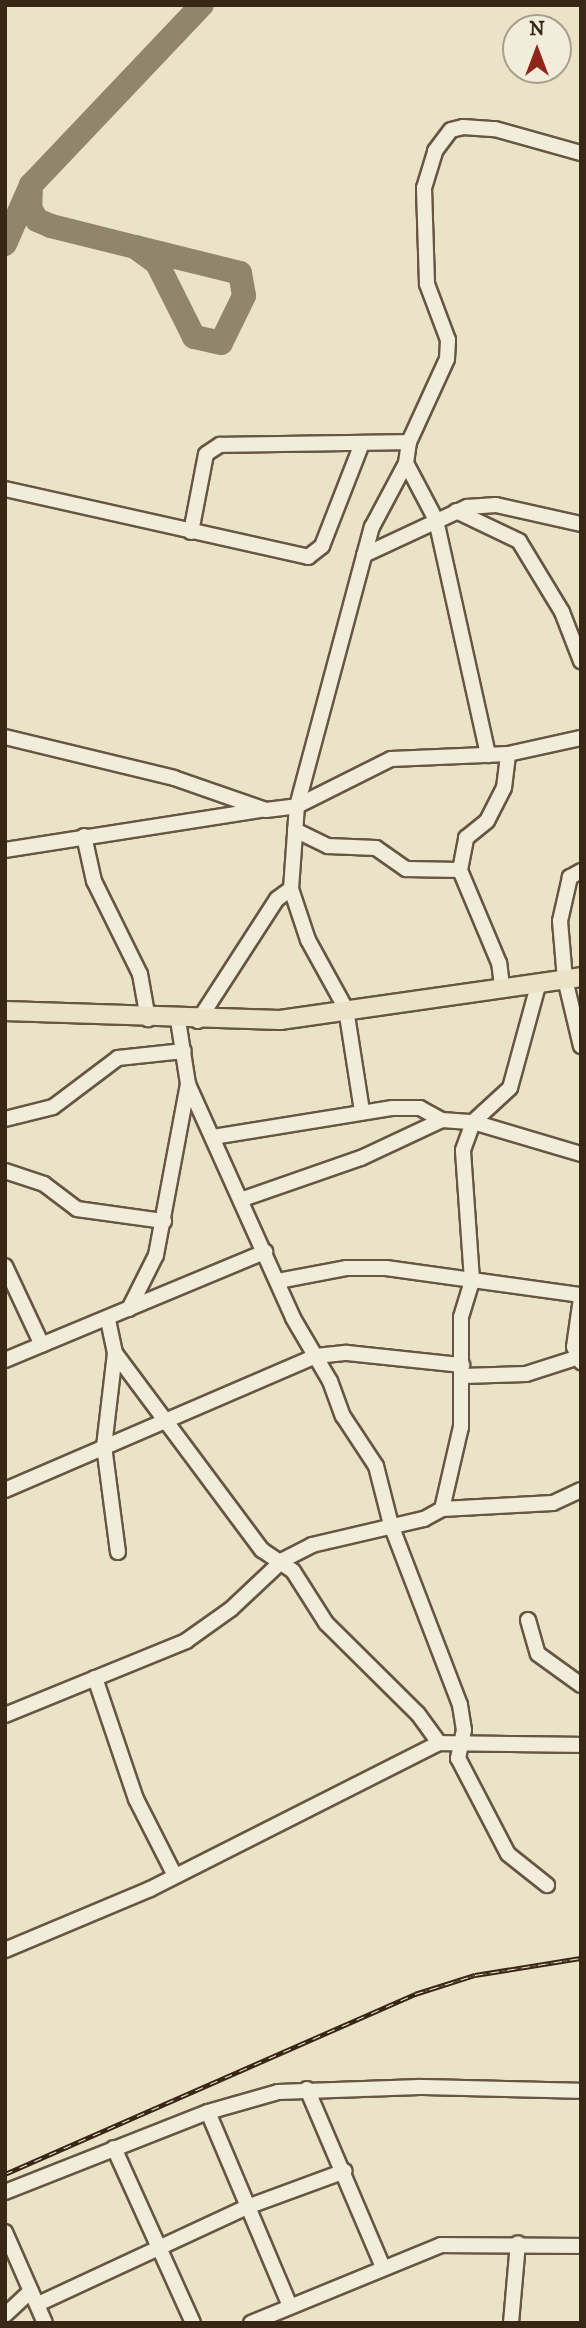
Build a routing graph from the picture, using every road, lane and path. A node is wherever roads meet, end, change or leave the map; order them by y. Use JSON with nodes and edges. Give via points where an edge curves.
{"nodes":[{"id":1,"x":581,"y":153,"type":"edge"},
{"id":2,"x":410,"y":442,"type":"junction"},
{"id":3,"x":361,"y":446,"type":"junction"},
{"id":4,"x":406,"y":463,"type":"junction"},
{"id":5,"x":5,"y":489,"type":"edge"},
{"id":6,"x":456,"y":510,"type":"junction"},
{"id":7,"x":436,"y":520,"type":"junction"},
{"id":8,"x":581,"y":524,"type":"edge"},
{"id":9,"x":191,"y":532,"type":"junction"},
{"id":10,"x":364,"y":555,"type":"junction"},
{"id":11,"x":581,"y":661,"type":"edge"},
{"id":12,"x":5,"y":737,"type":"edge"},
{"id":13,"x":581,"y":738,"type":"edge"},
{"id":14,"x":508,"y":754,"type":"junction"},
{"id":15,"x":488,"y":755,"type":"junction"},
{"id":16,"x":297,"y":806,"type":"junction"},
{"id":17,"x":266,"y":810,"type":"junction"},
{"id":18,"x":295,"y":830,"type":"junction"},
{"id":19,"x":84,"y":836,"type":"junction"},
{"id":20,"x":5,"y":850,"type":"edge"},
{"id":21,"x":460,"y":870,"type":"junction"},
{"id":22,"x":581,"y":870,"type":"edge"},
{"id":23,"x":291,"y":889,"type":"junction"},
{"id":24,"x":573,"y":978,"type":"edge"},
{"id":25,"x":539,"y":982,"type":"junction"},
{"id":26,"x":502,"y":986,"type":"junction"},
{"id":27,"x":346,"y":1009,"type":"junction"},
{"id":28,"x":5,"y":1011,"type":"edge"},
{"id":29,"x":148,"y":1019,"type":"junction"},
{"id":30,"x":178,"y":1020,"type":"junction"},
{"id":31,"x":198,"y":1021,"type":"junction"},
{"id":32,"x":581,"y":1046,"type":"edge"},
{"id":33,"x":184,"y":1051,"type":"junction"},
{"id":34,"x":188,"y":1084,"type":"junction"},
{"id":35,"x":362,"y":1111,"type":"junction"},
{"id":36,"x":5,"y":1119,"type":"edge"},
{"id":37,"x":442,"y":1120,"type":"junction"},
{"id":38,"x":473,"y":1122,"type":"junction"},
{"id":39,"x":213,"y":1137,"type":"junction"},
{"id":40,"x":581,"y":1154,"type":"edge"},
{"id":41,"x":5,"y":1171,"type":"edge"},
{"id":42,"x":243,"y":1199,"type":"junction"},
{"id":43,"x":164,"y":1221,"type":"junction"},
{"id":44,"x":265,"y":1252,"type":"junction"},
{"id":45,"x":5,"y":1266,"type":"edge"},
{"id":46,"x":472,"y":1280,"type":"junction"},
{"id":47,"x":278,"y":1281,"type":"junction"},
{"id":48,"x":581,"y":1296,"type":"edge"},
{"id":49,"x":129,"y":1309,"type":"junction"},
{"id":50,"x":108,"y":1320,"type":"junction"},
{"id":51,"x":42,"y":1345,"type":"junction"},
{"id":52,"x":115,"y":1353,"type":"junction"},
{"id":53,"x":316,"y":1356,"type":"junction"},
{"id":54,"x":580,"y":1359,"type":"edge"},
{"id":55,"x":5,"y":1360,"type":"edge"},
{"id":56,"x":463,"y":1370,"type":"junction"},
{"id":57,"x":167,"y":1418,"type":"junction"},
{"id":58,"x":104,"y":1446,"type":"junction"},
{"id":59,"x":5,"y":1490,"type":"edge"},
{"id":60,"x":581,"y":1490,"type":"edge"},
{"id":61,"x":442,"y":1509,"type":"junction"},
{"id":62,"x":391,"y":1525,"type":"junction"},
{"id":63,"x":118,"y":1552,"type":"dead end"},
{"id":64,"x":283,"y":1560,"type":"junction"},
{"id":65,"x":528,"y":1620,"type":"dead end"},
{"id":66,"x":95,"y":1678,"type":"junction"},
{"id":67,"x":581,"y":1685,"type":"edge"},
{"id":68,"x":5,"y":1715,"type":"edge"},
{"id":69,"x":461,"y":1740,"type":"junction"},
{"id":70,"x":439,"y":1744,"type":"junction"},
{"id":71,"x":581,"y":1745,"type":"edge"},
{"id":72,"x":175,"y":1876,"type":"junction"},
{"id":73,"x":547,"y":1885,"type":"dead end"},
{"id":74,"x":5,"y":1950,"type":"edge"},
{"id":75,"x":307,"y":2089,"type":"junction"},
{"id":76,"x":581,"y":2091,"type":"edge"},
{"id":77,"x":208,"y":2112,"type":"junction"},
{"id":78,"x":114,"y":2148,"type":"junction"},
{"id":79,"x":345,"y":2171,"type":"junction"},
{"id":80,"x":5,"y":2192,"type":"edge"},
{"id":81,"x":247,"y":2207,"type":"junction"},
{"id":82,"x":5,"y":2232,"type":"edge"},
{"id":83,"x":518,"y":2243,"type":"junction"},
{"id":84,"x":581,"y":2246,"type":"edge"},
{"id":85,"x":162,"y":2250,"type":"junction"},
{"id":86,"x":383,"y":2267,"type":"junction"},
{"id":87,"x":34,"y":2297,"type":"junction"},
{"id":88,"x":290,"y":2306,"type":"junction"},
{"id":89,"x":5,"y":2315,"type":"edge"},
{"id":90,"x":45,"y":2323,"type":"edge"},
{"id":91,"x":193,"y":2323,"type":"edge"},
{"id":92,"x":251,"y":2323,"type":"edge"},
{"id":93,"x":511,"y":2323,"type":"edge"}],
"edges":[{"from":1,"to":2,"type":"street","via":[[495,130],[463,127],[451,130],[435,151],[424,188],[427,284],[448,340],[447,359]]},
{"from":2,"to":3,"type":"street"},
{"from":2,"to":4,"type":"street"},
{"from":3,"to":9,"type":"street","via":[[212,449],[206,454]]},
{"from":3,"to":9,"type":"street","via":[[322,546],[308,557]]},
{"from":4,"to":7,"type":"street"},
{"from":4,"to":10,"type":"street","via":[[381,504]]},
{"from":5,"to":9,"type":"street"},
{"from":6,"to":7,"type":"street"},
{"from":6,"to":8,"type":"street","via":[[496,505]]},
{"from":6,"to":11,"type":"street","via":[[519,541],[562,612]]},
{"from":7,"to":10,"type":"street"},
{"from":7,"to":15,"type":"street"},
{"from":10,"to":16,"type":"street"},
{"from":12,"to":17,"type":"street","via":[[185,781]]},
{"from":13,"to":14,"type":"street"},
{"from":14,"to":15,"type":"street"},
{"from":14,"to":21,"type":"street","via":[[504,788],[487,821],[466,838]]},
{"from":15,"to":16,"type":"street","via":[[391,759]]},
{"from":16,"to":17,"type":"street"},
{"from":16,"to":18,"type":"street"},
{"from":17,"to":19,"type":"street"},
{"from":18,"to":21,"type":"street","via":[[328,846],[376,848],[406,869]]},
{"from":18,"to":23,"type":"street"},
{"from":19,"to":20,"type":"street"},
{"from":19,"to":29,"type":"street","via":[[94,881],[140,974]]},
{"from":21,"to":26,"type":"street","via":[[499,963]]},
{"from":22,"to":24,"type":"street","via":[[570,877],[562,901]]},
{"from":23,"to":27,"type":"street","via":[[308,940]]},
{"from":23,"to":31,"type":"street","via":[[277,899]]},
{"from":24,"to":25,"type":"main road"},
{"from":24,"to":32,"type":"street"},
{"from":25,"to":26,"type":"main road"},
{"from":25,"to":38,"type":"street","via":[[510,1088]]},
{"from":26,"to":27,"type":"main road"},
{"from":27,"to":31,"type":"main road","via":[[281,1020]]},
{"from":27,"to":35,"type":"street"},
{"from":28,"to":29,"type":"main road"},
{"from":29,"to":30,"type":"main road"},
{"from":30,"to":31,"type":"main road"},
{"from":30,"to":33,"type":"street"},
{"from":33,"to":34,"type":"street"},
{"from":33,"to":36,"type":"street","via":[[118,1058],[53,1107]]},
{"from":34,"to":39,"type":"street"},
{"from":34,"to":43,"type":"street"},
{"from":35,"to":37,"type":"street","via":[[420,1108]]},
{"from":35,"to":39,"type":"street"},
{"from":37,"to":38,"type":"street"},
{"from":37,"to":42,"type":"street","via":[[361,1158]]},
{"from":38,"to":40,"type":"street"},
{"from":38,"to":46,"type":"street","via":[[463,1150]]},
{"from":39,"to":42,"type":"street"},
{"from":41,"to":43,"type":"street","via":[[44,1184],[77,1209]]},
{"from":42,"to":44,"type":"street"},
{"from":43,"to":49,"type":"street","via":[[150,1272]]},
{"from":44,"to":47,"type":"street"},
{"from":44,"to":49,"type":"street"},
{"from":45,"to":51,"type":"street"},
{"from":46,"to":47,"type":"street","via":[[346,1268]]},
{"from":46,"to":48,"type":"street"},
{"from":46,"to":56,"type":"street","via":[[461,1317]]},
{"from":47,"to":53,"type":"street"},
{"from":48,"to":54,"type":"street","via":[[574,1347]]},
{"from":49,"to":50,"type":"street"},
{"from":50,"to":51,"type":"street"},
{"from":50,"to":52,"type":"street"},
{"from":51,"to":55,"type":"street"},
{"from":52,"to":57,"type":"street"},
{"from":52,"to":58,"type":"street"},
{"from":53,"to":56,"type":"street","via":[[347,1353]]},
{"from":53,"to":57,"type":"street"},
{"from":53,"to":62,"type":"street","via":[[343,1416],[376,1466]]},
{"from":54,"to":56,"type":"street","via":[[526,1374]]},
{"from":56,"to":61,"type":"street","via":[[461,1427]]},
{"from":57,"to":58,"type":"street"},
{"from":57,"to":64,"type":"street","via":[[185,1450],[262,1550]]},
{"from":58,"to":59,"type":"street"},
{"from":58,"to":63,"type":"street"},
{"from":60,"to":61,"type":"street","via":[[553,1503]]},
{"from":61,"to":62,"type":"street"},
{"from":62,"to":64,"type":"street","via":[[321,1541]]},
{"from":62,"to":69,"type":"street","via":[[460,1705]]},
{"from":64,"to":66,"type":"street","via":[[205,1629]]},
{"from":64,"to":70,"type":"street","via":[[327,1623],[418,1714]]},
{"from":65,"to":67,"type":"street","via":[[538,1654]]},
{"from":66,"to":68,"type":"street"},
{"from":66,"to":72,"type":"street","via":[[136,1799]]},
{"from":69,"to":70,"type":"street"},
{"from":69,"to":71,"type":"street"},
{"from":69,"to":73,"type":"street","via":[[458,1758],[508,1854]]},
{"from":70,"to":72,"type":"street"},
{"from":72,"to":74,"type":"street"},
{"from":75,"to":76,"type":"street"},
{"from":75,"to":77,"type":"street"},
{"from":75,"to":79,"type":"street"},
{"from":77,"to":78,"type":"street"},
{"from":77,"to":81,"type":"street"},
{"from":78,"to":80,"type":"street"},
{"from":78,"to":85,"type":"street"},
{"from":79,"to":81,"type":"street"},
{"from":79,"to":86,"type":"street"},
{"from":81,"to":85,"type":"street"},
{"from":81,"to":88,"type":"street"},
{"from":82,"to":87,"type":"street"},
{"from":83,"to":84,"type":"street"},
{"from":83,"to":86,"type":"street","via":[[441,2245]]},
{"from":83,"to":93,"type":"street"},
{"from":85,"to":87,"type":"street"},
{"from":85,"to":91,"type":"street"},
{"from":86,"to":88,"type":"street"},
{"from":87,"to":89,"type":"street"},
{"from":87,"to":90,"type":"street"},
{"from":88,"to":92,"type":"street"}]}
